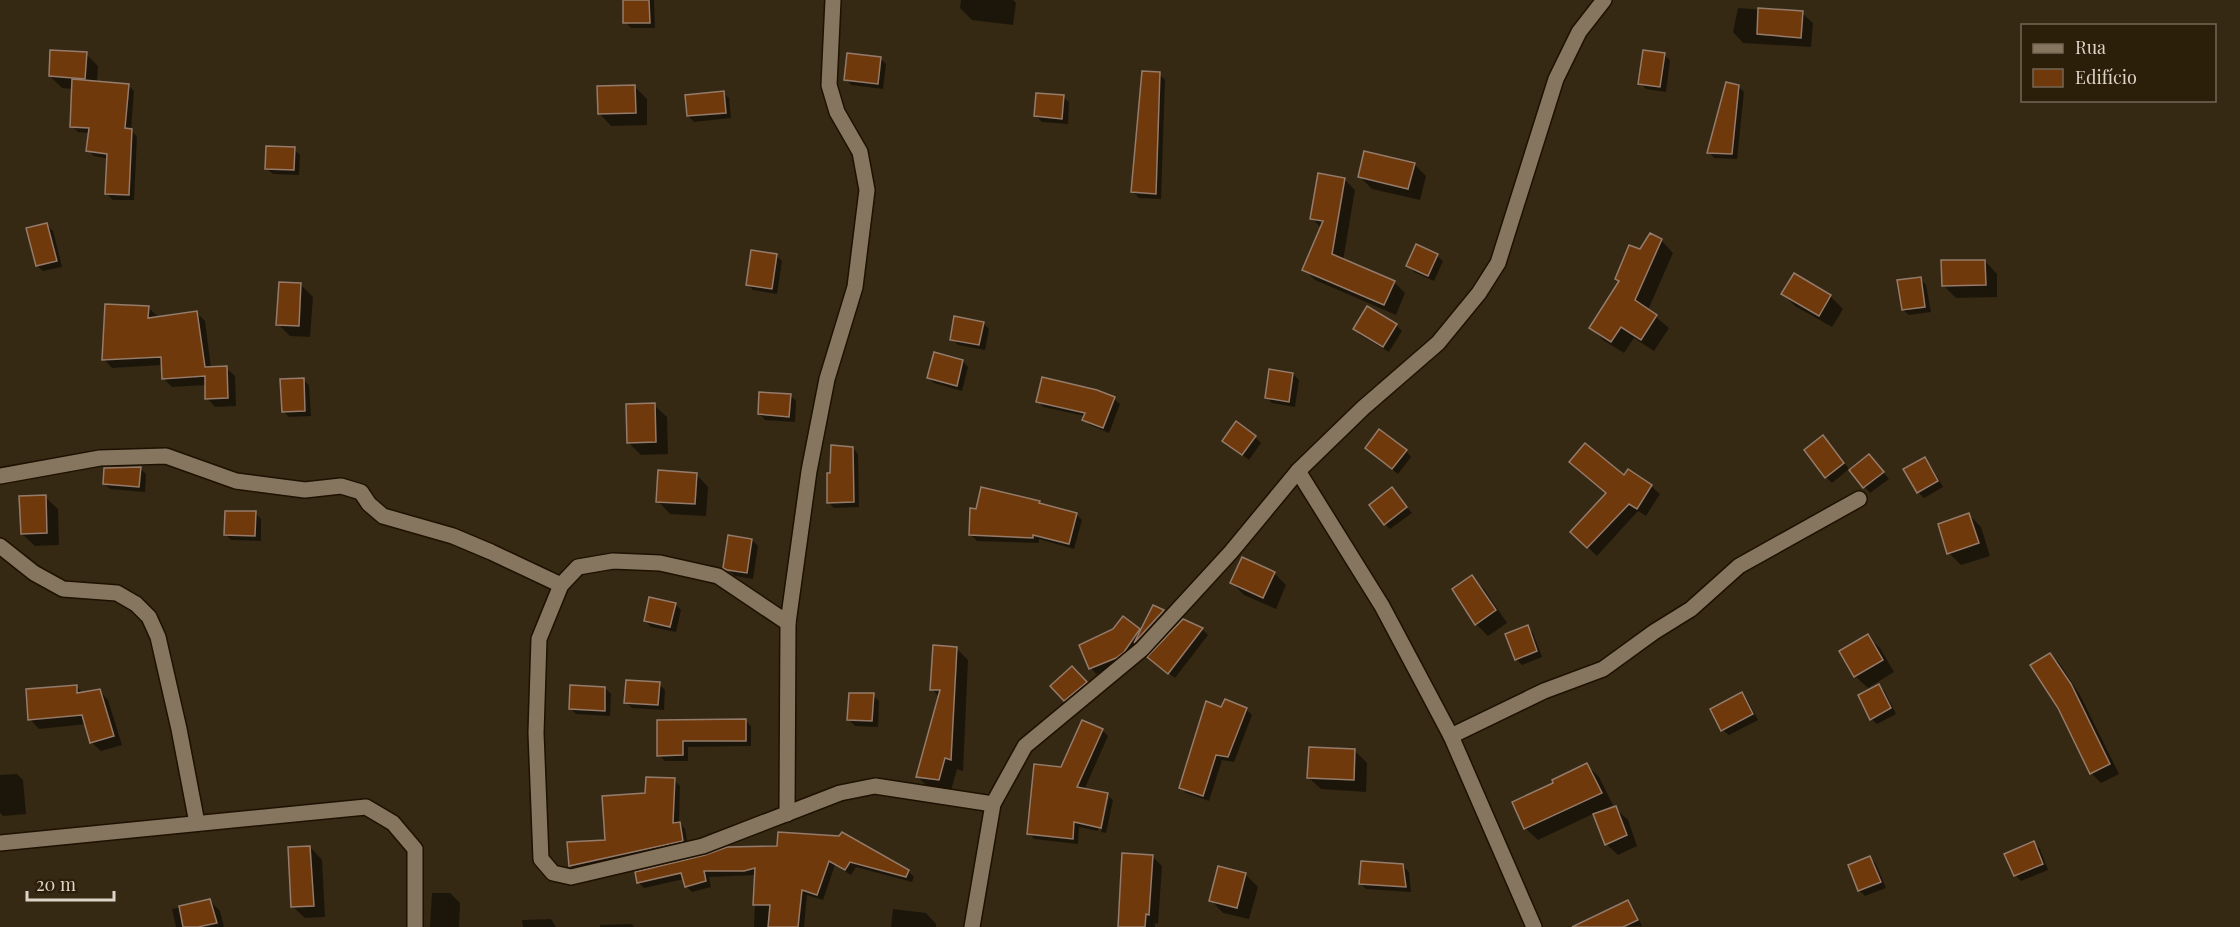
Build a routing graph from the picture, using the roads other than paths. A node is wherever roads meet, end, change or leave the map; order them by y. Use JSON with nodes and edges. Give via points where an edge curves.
{"nodes":[{"id":1,"x":833,"y":0,"type":"edge"},
{"id":2,"x":1604,"y":0,"type":"edge"},
{"id":3,"x":1298,"y":471,"type":"junction"},
{"id":4,"x":0,"y":476,"type":"edge"},
{"id":5,"x":1859,"y":499,"type":"dead end"},
{"id":6,"x":0,"y":546,"type":"edge"},
{"id":7,"x":561,"y":585,"type":"junction"},
{"id":8,"x":788,"y":623,"type":"junction"},
{"id":9,"x":1451,"y":736,"type":"junction"},
{"id":10,"x":993,"y":804,"type":"junction"},
{"id":11,"x":787,"y":814,"type":"junction"},
{"id":12,"x":197,"y":823,"type":"junction"},
{"id":13,"x":0,"y":843,"type":"edge"},
{"id":14,"x":415,"y":927,"type":"edge"},
{"id":15,"x":972,"y":927,"type":"edge"},
{"id":16,"x":1534,"y":927,"type":"edge"}],
"edges":[{"from":1,"to":8,"type":"street","via":[[828,85],[837,111],[860,152],[867,190],[855,287],[827,379],[809,471]]},
{"from":2,"to":3,"type":"street","via":[[1579,32],[1556,79],[1498,263],[1479,293],[1438,343]]},
{"from":3,"to":9,"type":"street","via":[[1382,606]]},
{"from":3,"to":10,"type":"street","via":[[1142,649],[1025,746]]},
{"from":4,"to":7,"type":"street","via":[[100,458],[166,456],[236,481],[304,490],[341,486],[361,492],[383,516],[463,540]]},
{"from":5,"to":9,"type":"street","via":[[1739,566],[1691,609],[1603,669],[1544,691]]},
{"from":6,"to":12,"type":"street","via":[[34,573],[63,589],[117,593],[136,603],[149,617],[158,637]]},
{"from":7,"to":8,"type":"street","via":[[578,567],[614,561],[660,563],[718,576]]},
{"from":7,"to":11,"type":"street","via":[[539,639],[536,733],[541,859],[553,873],[571,877],[703,846]]},
{"from":8,"to":11,"type":"street"},
{"from":9,"to":16,"type":"street"},
{"from":10,"to":11,"type":"street","via":[[875,786],[840,793]]},
{"from":10,"to":15,"type":"street"},
{"from":12,"to":13,"type":"street"},
{"from":12,"to":14,"type":"street","via":[[366,807],[393,823],[415,849]]}]}
